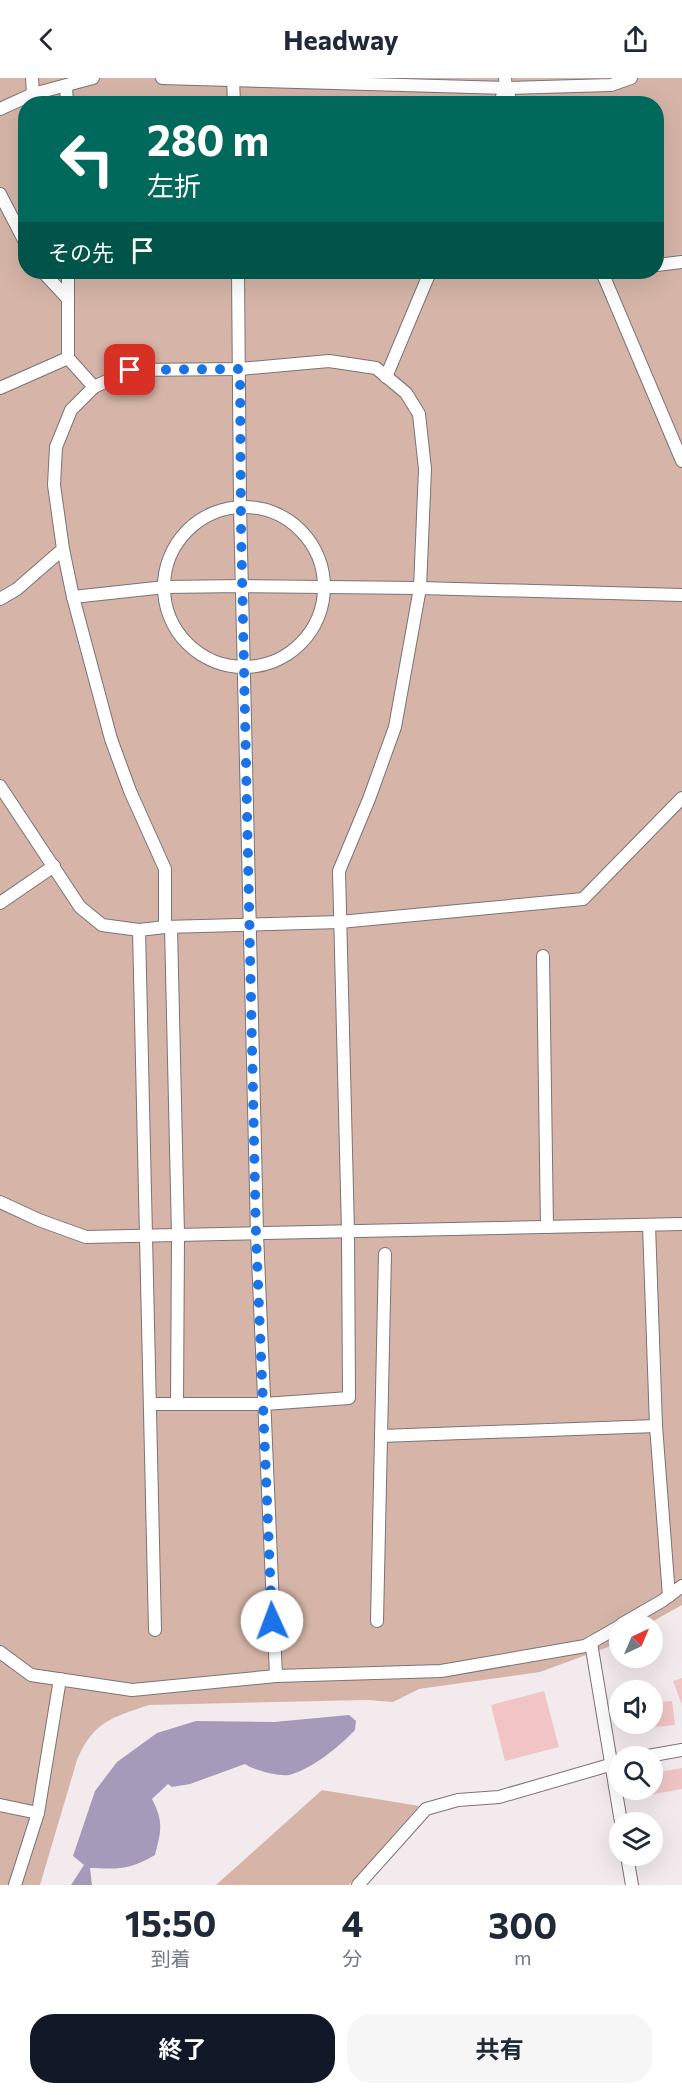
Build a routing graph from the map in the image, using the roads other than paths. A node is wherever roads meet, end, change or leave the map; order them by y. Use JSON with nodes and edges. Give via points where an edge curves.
{"nodes":[{"id":1,"x":32,"y":78,"type":"edge"},
{"id":2,"x":93,"y":78,"type":"edge"},
{"id":3,"x":162,"y":78,"type":"edge"},
{"id":4,"x":631,"y":78,"type":"edge"},
{"id":5,"x":233,"y":80,"type":"edge"},
{"id":6,"x":506,"y":83,"type":"edge"},
{"id":7,"x":66,"y":86,"type":"junction"},
{"id":8,"x":33,"y":94,"type":"junction"},
{"id":9,"x":29,"y":96,"type":"edge"},
{"id":10,"x":67,"y":96,"type":"edge"},
{"id":11,"x":234,"y":96,"type":"edge"},
{"id":12,"x":18,"y":101,"type":"edge"},
{"id":13,"x":0,"y":110,"type":"edge"},
{"id":14,"x":0,"y":194,"type":"edge"},
{"id":15,"x":18,"y":229,"type":"edge"},
{"id":16,"x":682,"y":262,"type":"edge"},
{"id":17,"x":664,"y":264,"type":"edge"},
{"id":18,"x":50,"y":279,"type":"edge"},
{"id":19,"x":68,"y":279,"type":"edge"},
{"id":20,"x":238,"y":279,"type":"edge"},
{"id":21,"x":427,"y":279,"type":"edge"},
{"id":22,"x":605,"y":279,"type":"edge"},
{"id":23,"x":68,"y":298,"type":"junction"},
{"id":24,"x":68,"y":358,"type":"junction"},
{"id":25,"x":240,"y":369,"type":"junction"},
{"id":26,"x":386,"y":377,"type":"junction"},
{"id":27,"x":94,"y":387,"type":"junction"},
{"id":28,"x":0,"y":388,"type":"edge"},
{"id":29,"x":682,"y":461,"type":"edge"},
{"id":30,"x":240,"y":507,"type":"junction"},
{"id":31,"x":63,"y":549,"type":"junction"},
{"id":32,"x":242,"y":586,"type":"junction"},
{"id":33,"x":324,"y":586,"type":"junction"},
{"id":34,"x":165,"y":587,"type":"junction"},
{"id":35,"x":420,"y":588,"type":"junction"},
{"id":36,"x":682,"y":595,"type":"edge"},
{"id":37,"x":73,"y":597,"type":"junction"},
{"id":38,"x":0,"y":599,"type":"edge"},
{"id":39,"x":244,"y":668,"type":"junction"},
{"id":40,"x":0,"y":786,"type":"edge"},
{"id":41,"x":682,"y":798,"type":"edge"},
{"id":42,"x":54,"y":866,"type":"junction"},
{"id":43,"x":0,"y":903,"type":"edge"},
{"id":44,"x":340,"y":922,"type":"junction"},
{"id":45,"x":249,"y":925,"type":"junction"},
{"id":46,"x":168,"y":927,"type":"junction"},
{"id":47,"x":139,"y":930,"type":"junction"},
{"id":48,"x":543,"y":956,"type":"dead end"},
{"id":49,"x":0,"y":1202,"type":"edge"},
{"id":50,"x":682,"y":1224,"type":"edge"},
{"id":51,"x":649,"y":1225,"type":"junction"},
{"id":52,"x":547,"y":1227,"type":"junction"},
{"id":53,"x":348,"y":1231,"type":"junction"},
{"id":54,"x":256,"y":1234,"type":"junction"},
{"id":55,"x":147,"y":1235,"type":"junction"},
{"id":56,"x":178,"y":1235,"type":"junction"},
{"id":57,"x":385,"y":1254,"type":"dead end"},
{"id":58,"x":150,"y":1404,"type":"junction"},
{"id":59,"x":177,"y":1404,"type":"junction"},
{"id":60,"x":264,"y":1404,"type":"junction"},
{"id":61,"x":656,"y":1426,"type":"junction"},
{"id":62,"x":381,"y":1436,"type":"junction"},
{"id":63,"x":682,"y":1586,"type":"edge"},
{"id":64,"x":669,"y":1596,"type":"junction"},
{"id":65,"x":639,"y":1614,"type":"edge"},
{"id":66,"x":377,"y":1622,"type":"dead end"},
{"id":67,"x":155,"y":1630,"type":"dead end"},
{"id":68,"x":609,"y":1632,"type":"edge"},
{"id":69,"x":591,"y":1643,"type":"junction"},
{"id":70,"x":0,"y":1652,"type":"edge"},
{"id":71,"x":276,"y":1676,"type":"junction"},
{"id":72,"x":60,"y":1679,"type":"junction"},
{"id":73,"x":612,"y":1746,"type":"edge"},
{"id":74,"x":682,"y":1750,"type":"edge"},
{"id":75,"x":663,"y":1753,"type":"edge"},
{"id":76,"x":609,"y":1765,"type":"edge"},
{"id":77,"x":0,"y":1805,"type":"edge"},
{"id":78,"x":38,"y":1814,"type":"junction"},
{"id":79,"x":629,"y":1866,"type":"edge"},
{"id":80,"x":15,"y":1885,"type":"edge"},
{"id":81,"x":358,"y":1885,"type":"edge"},
{"id":82,"x":632,"y":1885,"type":"edge"}],
"edges":[{"from":1,"to":8,"type":"lane"},
{"from":2,"to":7,"type":"lane"},
{"from":3,"to":5,"type":"lane"},
{"from":4,"to":6,"type":"lane","via":[[611,85]]},
{"from":5,"to":6,"type":"lane"},
{"from":5,"to":11,"type":"lane"},
{"from":7,"to":8,"type":"lane"},
{"from":7,"to":10,"type":"lane"},
{"from":8,"to":9,"type":"lane"},
{"from":12,"to":13,"type":"lane"},
{"from":14,"to":15,"type":"lane"},
{"from":16,"to":17,"type":"lane"},
{"from":18,"to":23,"type":"lane"},
{"from":19,"to":23,"type":"lane"},
{"from":20,"to":25,"type":"lane"},
{"from":21,"to":26,"type":"lane"},
{"from":22,"to":29,"type":"lane"},
{"from":23,"to":24,"type":"lane"},
{"from":24,"to":27,"type":"lane"},
{"from":24,"to":28,"type":"lane"},
{"from":25,"to":26,"type":"lane","via":[[329,361],[376,368]]},
{"from":25,"to":27,"type":"lane","via":[[130,370]]},
{"from":25,"to":30,"type":"lane"},
{"from":26,"to":35,"type":"lane","via":[[406,393],[419,414],[425,469]]},
{"from":27,"to":31,"type":"lane","via":[[71,410],[56,447],[54,484]]},
{"from":30,"to":32,"type":"lane"},
{"from":30,"to":33,"type":"lane","via":[[272,511],[296,525],[313,545],[323,568]]},
{"from":30,"to":34,"type":"lane","via":[[218,511],[193,524],[175,544],[165,570]]},
{"from":31,"to":37,"type":"lane"},
{"from":31,"to":38,"type":"lane"},
{"from":32,"to":33,"type":"lane"},
{"from":32,"to":34,"type":"lane"},
{"from":32,"to":39,"type":"lane"},
{"from":33,"to":35,"type":"lane"},
{"from":33,"to":39,"type":"lane","via":[[319,620],[305,641],[285,658],[261,667]]},
{"from":34,"to":37,"type":"lane"},
{"from":34,"to":39,"type":"lane","via":[[164,598],[172,624],[189,646],[211,661]]},
{"from":35,"to":36,"type":"lane"},
{"from":35,"to":44,"type":"lane","via":[[395,727],[339,871]]},
{"from":37,"to":46,"type":"lane","via":[[111,740],[165,868]]},
{"from":39,"to":45,"type":"lane"},
{"from":40,"to":42,"type":"lane"},
{"from":41,"to":44,"type":"lane","via":[[583,899]]},
{"from":42,"to":43,"type":"lane"},
{"from":42,"to":47,"type":"lane","via":[[80,907],[102,925]]},
{"from":44,"to":45,"type":"lane"},
{"from":44,"to":53,"type":"lane"},
{"from":45,"to":46,"type":"lane"},
{"from":45,"to":54,"type":"lane"},
{"from":46,"to":47,"type":"lane"},
{"from":46,"to":56,"type":"lane"},
{"from":47,"to":55,"type":"lane"},
{"from":48,"to":52,"type":"lane"},
{"from":49,"to":55,"type":"lane","via":[[87,1237]]},
{"from":50,"to":51,"type":"lane"},
{"from":51,"to":52,"type":"lane"},
{"from":51,"to":61,"type":"lane"},
{"from":52,"to":53,"type":"lane"},
{"from":53,"to":54,"type":"lane"},
{"from":53,"to":60,"type":"lane","via":[[349,1398]]},
{"from":54,"to":56,"type":"lane"},
{"from":54,"to":60,"type":"lane"},
{"from":55,"to":56,"type":"lane"},
{"from":55,"to":58,"type":"lane"},
{"from":56,"to":59,"type":"lane"},
{"from":57,"to":62,"type":"lane"},
{"from":58,"to":59,"type":"lane"},
{"from":58,"to":67,"type":"lane"},
{"from":59,"to":60,"type":"lane"},
{"from":60,"to":71,"type":"lane"},
{"from":61,"to":62,"type":"lane"},
{"from":61,"to":64,"type":"lane"},
{"from":62,"to":66,"type":"lane"},
{"from":63,"to":64,"type":"lane"},
{"from":64,"to":65,"type":"lane"},
{"from":68,"to":69,"type":"lane"},
{"from":69,"to":71,"type":"lane","via":[[441,1671]]},
{"from":69,"to":73,"type":"lane"},
{"from":70,"to":72,"type":"lane","via":[[31,1675]]},
{"from":71,"to":72,"type":"lane","via":[[132,1689]]},
{"from":72,"to":78,"type":"lane"},
{"from":74,"to":75,"type":"lane"},
{"from":76,"to":81,"type":"lane","via":[[500,1797],[458,1800],[426,1809]]},
{"from":77,"to":78,"type":"lane"},
{"from":78,"to":80,"type":"lane"},
{"from":79,"to":82,"type":"lane"}]}
